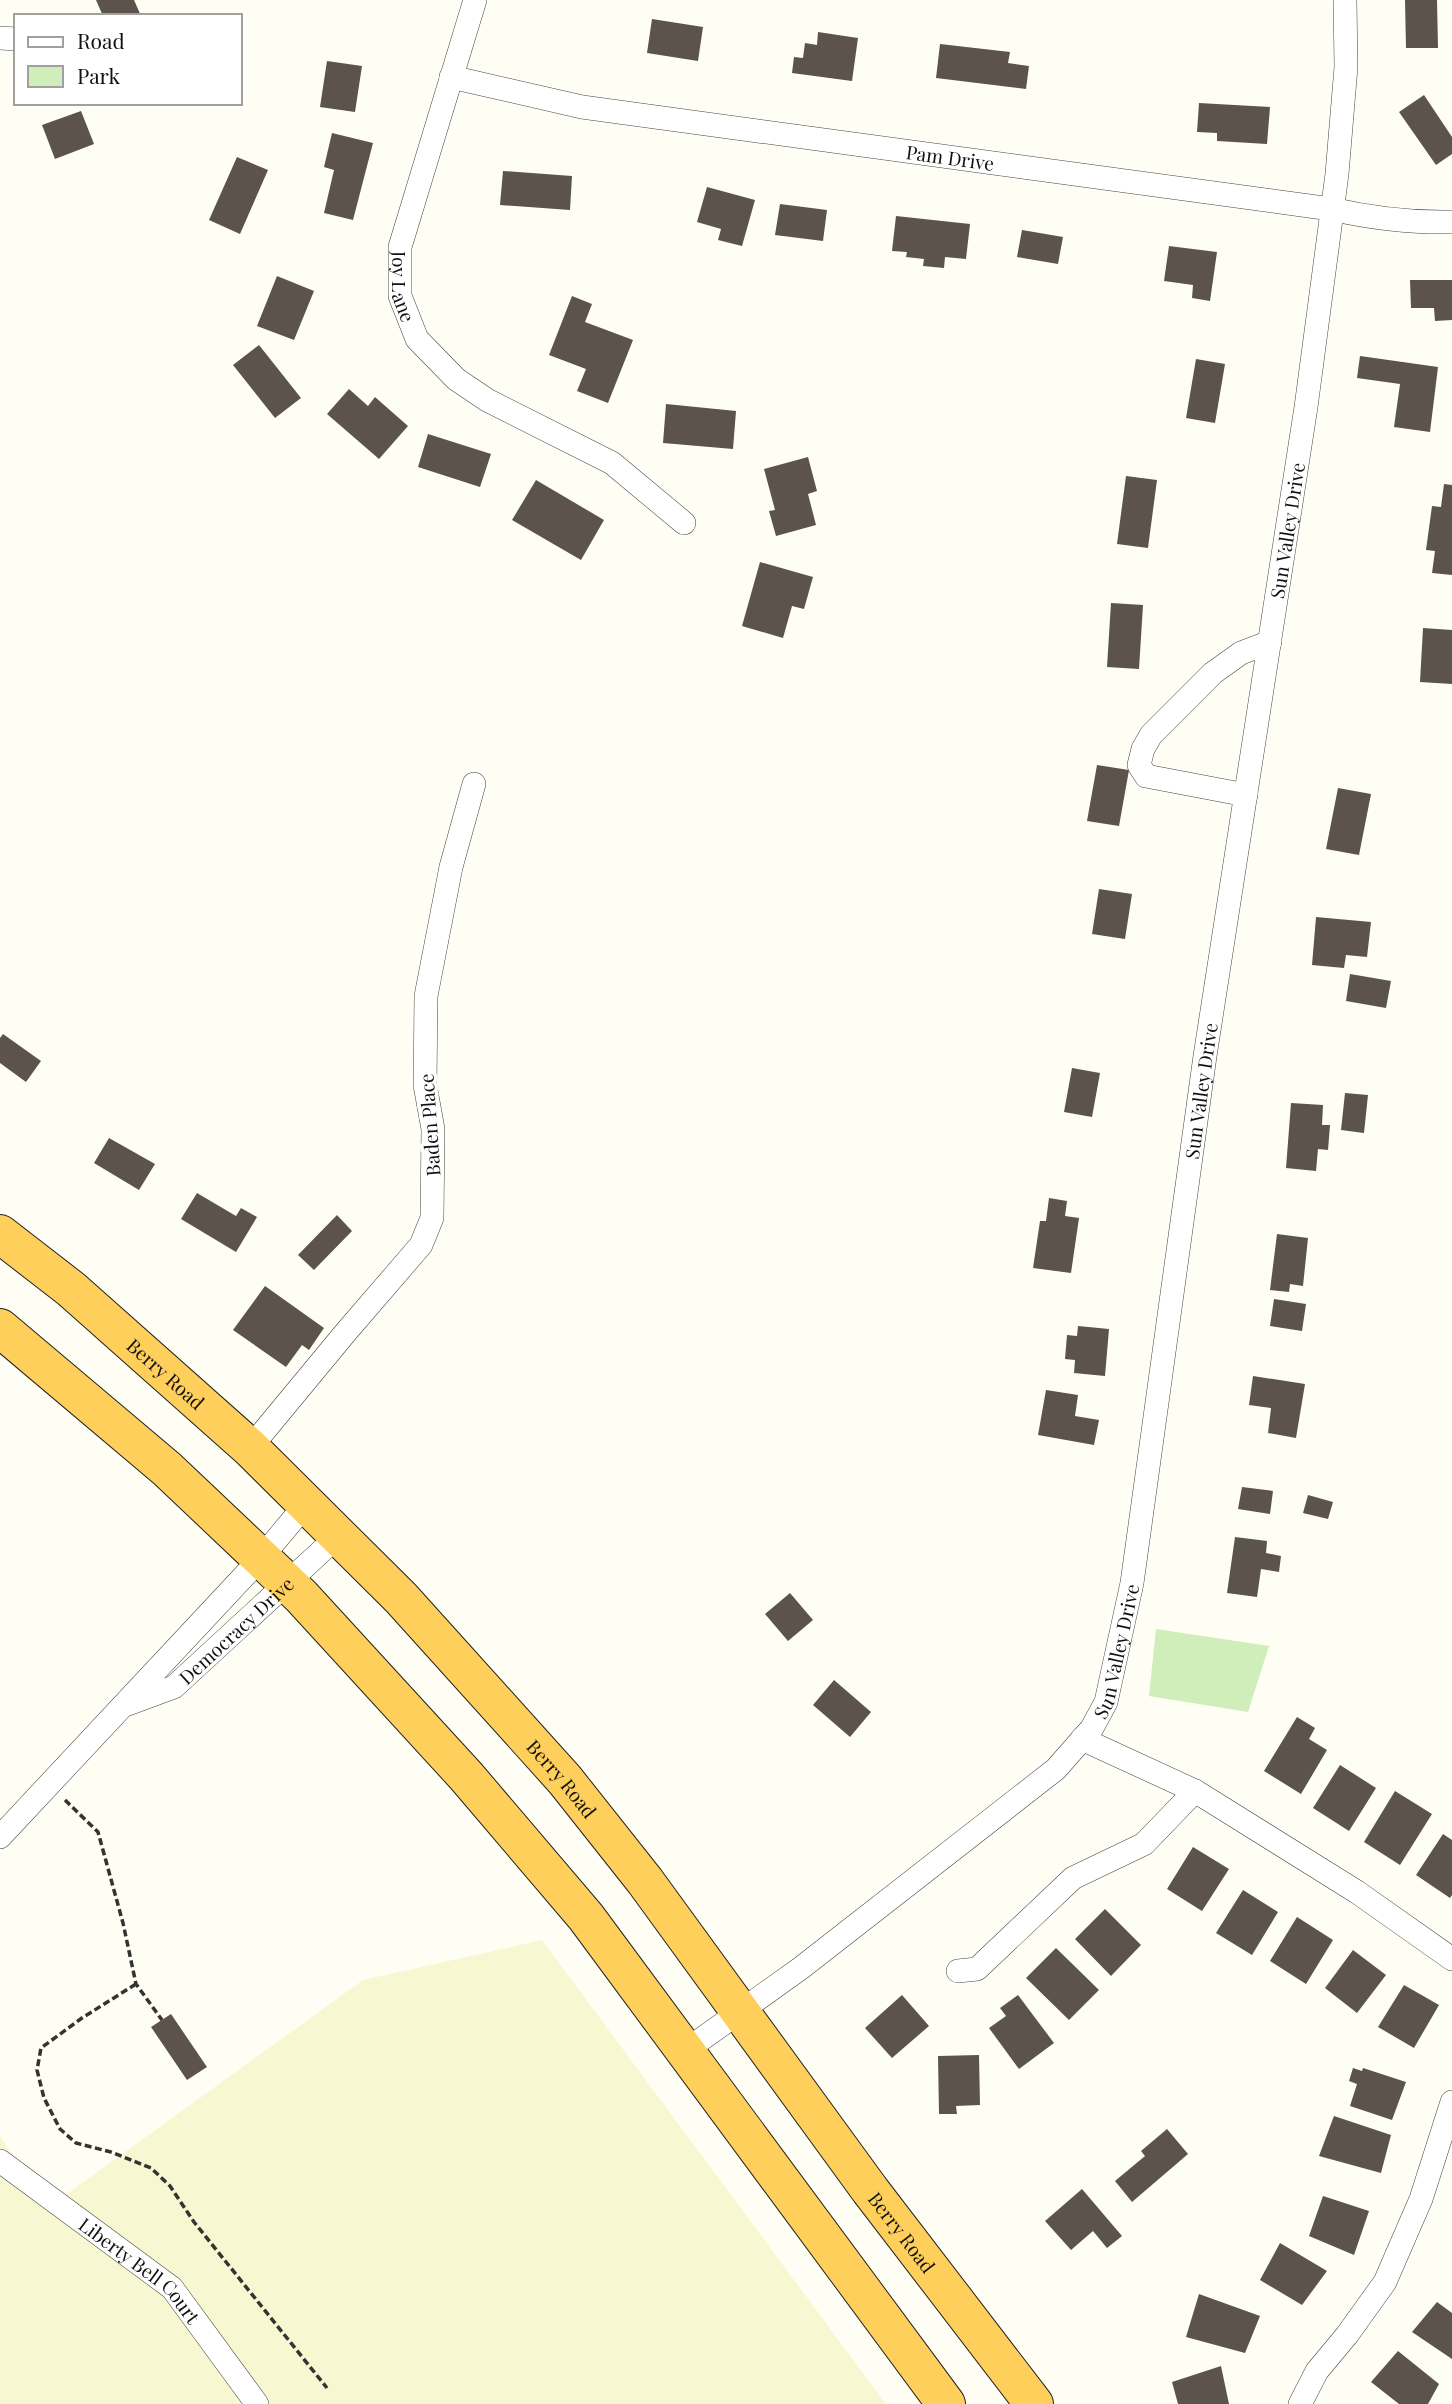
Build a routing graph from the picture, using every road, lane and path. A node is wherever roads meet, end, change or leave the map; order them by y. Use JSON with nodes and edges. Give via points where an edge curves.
{"nodes":[{"id":1,"x":475,"y":0,"type":"edge"},
{"id":2,"x":1345,"y":0,"type":"edge"},
{"id":3,"x":451,"y":77,"type":"junction"},
{"id":4,"x":1331,"y":209,"type":"junction"},
{"id":5,"x":1452,"y":222,"type":"edge"},
{"id":6,"x":684,"y":523,"type":"dead end"},
{"id":7,"x":1270,"y":642,"type":"junction"},
{"id":8,"x":474,"y":784,"type":"dead end"},
{"id":9,"x":1246,"y":795,"type":"junction"},
{"id":10,"x":0,"y":1234,"type":"edge"},
{"id":11,"x":0,"y":1328,"type":"edge"},
{"id":12,"x":250,"y":1448,"type":"junction"},
{"id":13,"x":306,"y":1504,"type":"junction"},
{"id":14,"x":338,"y":1536,"type":"junction"},
{"id":15,"x":274,"y":1570,"type":"junction"},
{"id":16,"x":122,"y":1707,"type":"junction"},
{"id":17,"x":1083,"y":1739,"type":"junction"},
{"id":18,"x":48,"y":1785,"type":"junction"},
{"id":19,"x":1195,"y":1791,"type":"junction"},
{"id":20,"x":0,"y":1837,"type":"edge"},
{"id":21,"x":1452,"y":1959,"type":"edge"},
{"id":22,"x":958,"y":1971,"type":"dead end"},
{"id":23,"x":136,"y":1984,"type":"junction"},
{"id":24,"x":741,"y":2012,"type":"junction"},
{"id":25,"x":162,"y":2020,"type":"dead end"},
{"id":26,"x":685,"y":2051,"type":"junction"},
{"id":27,"x":1452,"y":2102,"type":"edge"},
{"id":28,"x":0,"y":2161,"type":"edge"},
{"id":29,"x":327,"y":2388,"type":"dead end"},
{"id":30,"x":257,"y":2404,"type":"edge"},
{"id":31,"x":946,"y":2404,"type":"edge"},
{"id":32,"x":1034,"y":2404,"type":"edge"},
{"id":33,"x":1300,"y":2404,"type":"edge"}],
"edges":[{"from":1,"to":3,"type":"street","name":"Joy Lane"},
{"from":2,"to":4,"type":"street","name":"Sun Valley Drive","via":[[1346,66]]},
{"from":3,"to":4,"type":"street","name":"Pam Drive","via":[[582,107]]},
{"from":3,"to":6,"type":"street","name":"Joy Lane","via":[[400,247],[400,296],[417,339],[466,386],[612,463]]},
{"from":4,"to":5,"type":"street","name":"Pam Drive","via":[[1398,220]]},
{"from":4,"to":7,"type":"street","name":"Sun Valley Drive"},
{"from":7,"to":9,"type":"street","name":"Sun Valley Drive"},
{"from":7,"to":9,"type":"street","via":[[1241,653],[1213,673],[1151,735],[1139,765],[1146,776]]},
{"from":8,"to":12,"type":"street","name":"Baden Place","via":[[451,867],[426,996],[432,1218],[421,1245]]},
{"from":9,"to":17,"type":"street","name":"Sun Valley Drive","via":[[1132,1583],[1107,1702]]},
{"from":10,"to":12,"type":"highway","name":"Berry Road","via":[[71,1289]]},
{"from":11,"to":15,"type":"highway","via":[[167,1469]]},
{"from":12,"to":13,"type":"highway","name":"Berry Road"},
{"from":13,"to":14,"type":"highway","name":"Berry Road"},
{"from":13,"to":15,"type":"street","name":"Democracy Drive"},
{"from":14,"to":15,"type":"street","name":"Democracy Drive"},
{"from":14,"to":24,"type":"highway","name":"Berry Road","via":[[401,1598],[565,1780]]},
{"from":15,"to":16,"type":"street","name":"Democracy Drive"},
{"from":15,"to":16,"type":"street","name":"Democracy Drive","via":[[174,1687]]},
{"from":15,"to":26,"type":"highway","via":[[466,1776],[586,1917]]},
{"from":16,"to":18,"type":"street","name":"Democracy Drive"},
{"from":17,"to":19,"type":"street"},
{"from":17,"to":24,"type":"street","name":"Sun Valley Drive","via":[[1056,1769]]},
{"from":18,"to":20,"type":"street","name":"Democracy Drive"},
{"from":18,"to":23,"type":"path","via":[[98,1832]]},
{"from":19,"to":21,"type":"street","via":[[1357,1892]]},
{"from":19,"to":22,"type":"street","via":[[1144,1844],[1073,1878],[976,1969]]},
{"from":23,"to":25,"type":"path"},
{"from":23,"to":29,"type":"path","via":[[41,2048],[37,2070],[44,2098],[60,2129],[76,2143],[151,2168],[170,2186]]},
{"from":24,"to":26,"type":"street","name":"Sun Valley Drive"},
{"from":24,"to":32,"type":"highway","name":"Berry Road"},
{"from":26,"to":31,"type":"highway"},
{"from":27,"to":33,"type":"street","via":[[1421,2199],[1385,2282],[1317,2371]]},
{"from":28,"to":30,"type":"street","name":"Liberty Bell Court","via":[[172,2288]]}]}
